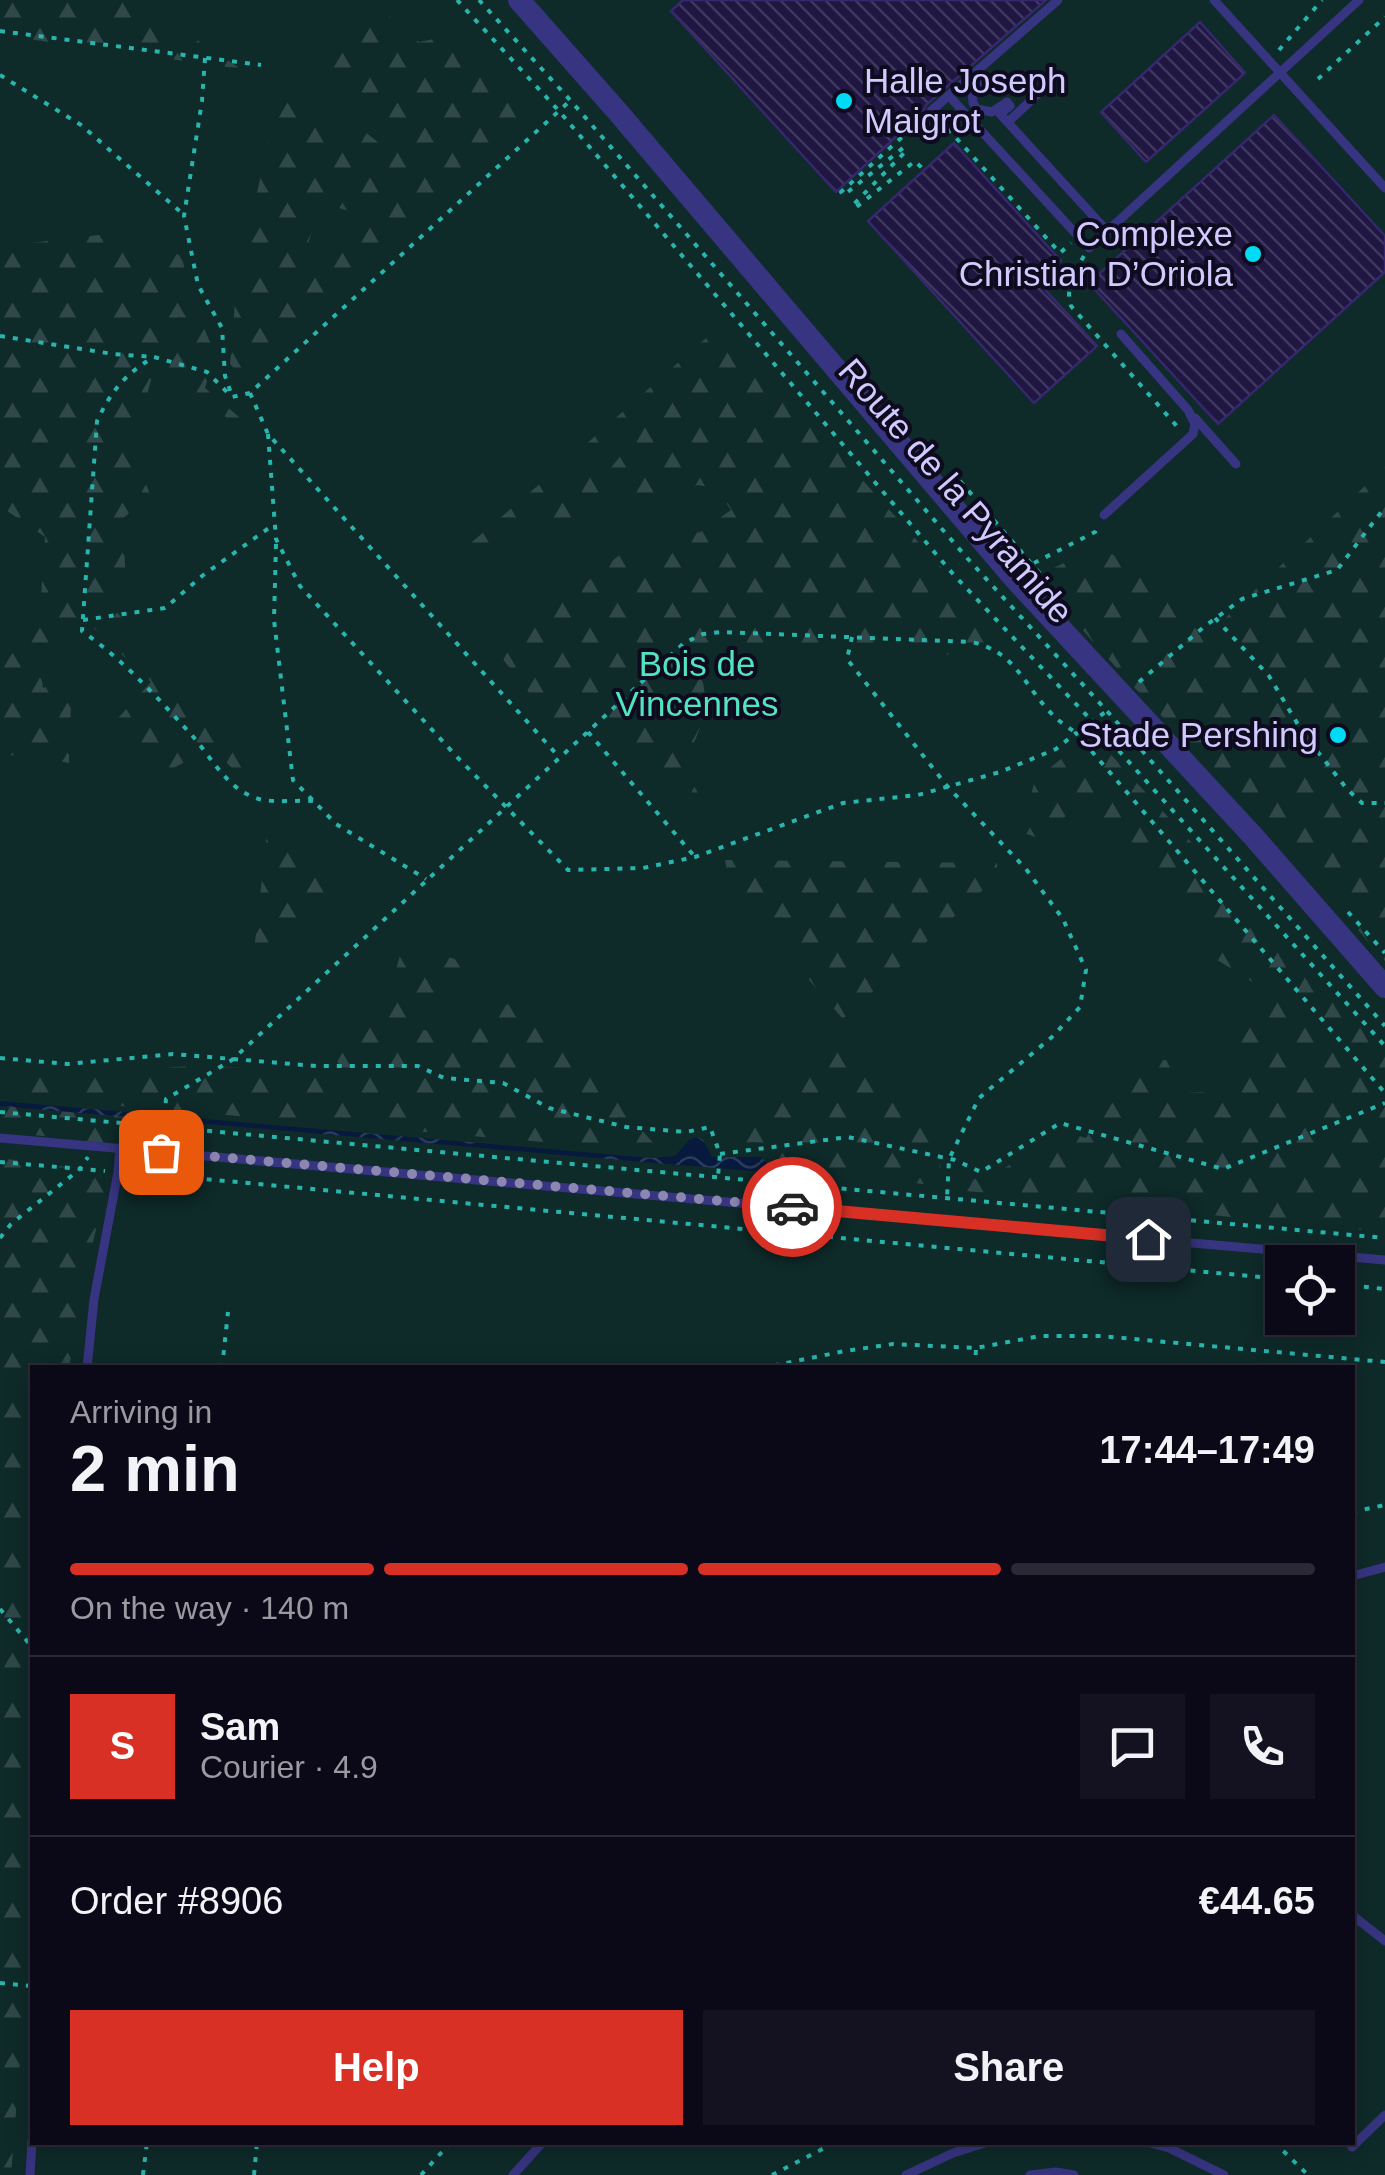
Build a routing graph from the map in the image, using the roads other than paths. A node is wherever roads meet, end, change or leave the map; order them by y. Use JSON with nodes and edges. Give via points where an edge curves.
{"nodes":[{"id":1,"x":519,"y":0,"type":"edge"},
{"id":2,"x":1058,"y":0,"type":"edge"},
{"id":3,"x":1214,"y":0,"type":"edge"},
{"id":4,"x":1359,"y":0,"type":"edge"},
{"id":5,"x":1280,"y":72,"type":"junction"},
{"id":6,"x":985,"y":76,"type":"dead end"},
{"id":7,"x":1042,"y":90,"type":"dead end"},
{"id":8,"x":950,"y":97,"type":"junction"},
{"id":9,"x":931,"y":111,"type":"road end"},
{"id":10,"x":1008,"y":122,"type":"junction"},
{"id":11,"x":1385,"y":188,"type":"edge"},
{"id":12,"x":1107,"y":231,"type":"junction"},
{"id":13,"x":1121,"y":334,"type":"dead end"},
{"id":14,"x":1193,"y":416,"type":"junction"},
{"id":15,"x":1236,"y":464,"type":"dead end"},
{"id":16,"x":1104,"y":516,"type":"road end"},
{"id":17,"x":1385,"y":986,"type":"edge"},
{"id":18,"x":0,"y":1138,"type":"edge"},
{"id":19,"x":120,"y":1148,"type":"junction"},
{"id":20,"x":1385,"y":1260,"type":"edge"},
{"id":21,"x":87,"y":1365,"type":"edge"},
{"id":22,"x":1385,"y":1567,"type":"edge"},
{"id":23,"x":1355,"y":1575,"type":"edge"},
{"id":24,"x":1355,"y":1917,"type":"edge"},
{"id":25,"x":1385,"y":1940,"type":"edge"},
{"id":26,"x":1385,"y":2115,"type":"edge"},
{"id":27,"x":1355,"y":2144,"type":"edge"},
{"id":28,"x":32,"y":2145,"type":"edge"},
{"id":29,"x":540,"y":2145,"type":"edge"},
{"id":30,"x":978,"y":2145,"type":"edge"},
{"id":31,"x":1158,"y":2145,"type":"edge"},
{"id":32,"x":30,"y":2175,"type":"edge"},
{"id":33,"x":513,"y":2175,"type":"edge"},
{"id":34,"x":906,"y":2175,"type":"edge"},
{"id":35,"x":1030,"y":2175,"type":"edge"},
{"id":36,"x":1074,"y":2175,"type":"edge"},
{"id":37,"x":1224,"y":2175,"type":"edge"}],
"edges":[{"from":1,"to":17,"type":"street","name":"Route de la Pyramide"},
{"from":2,"to":8,"type":"lane"},
{"from":3,"to":5,"type":"lane"},
{"from":4,"to":5,"type":"lane"},
{"from":5,"to":11,"type":"lane"},
{"from":5,"to":12,"type":"lane"},
{"from":6,"to":10,"type":"lane","via":[[972,92],[973,102],[992,112],[1007,102],[1000,114]]},
{"from":7,"to":10,"type":"lane"},
{"from":8,"to":9,"type":"lane"},
{"from":8,"to":12,"type":"lane","via":[[1089,248]]},
{"from":10,"to":12,"type":"lane"},
{"from":13,"to":14,"type":"lane"},
{"from":14,"to":15,"type":"lane"},
{"from":14,"to":16,"type":"lane","via":[[1194,434]]},
{"from":18,"to":19,"type":"lane"},
{"from":19,"to":20,"type":"lane"},
{"from":19,"to":21,"type":"lane"},
{"from":22,"to":23,"type":"lane"},
{"from":24,"to":25,"type":"lane"},
{"from":26,"to":27,"type":"lane"},
{"from":28,"to":32,"type":"lane"},
{"from":29,"to":33,"type":"lane"},
{"from":30,"to":34,"type":"lane"},
{"from":31,"to":37,"type":"lane"},
{"from":35,"to":36,"type":"lane"}]}
